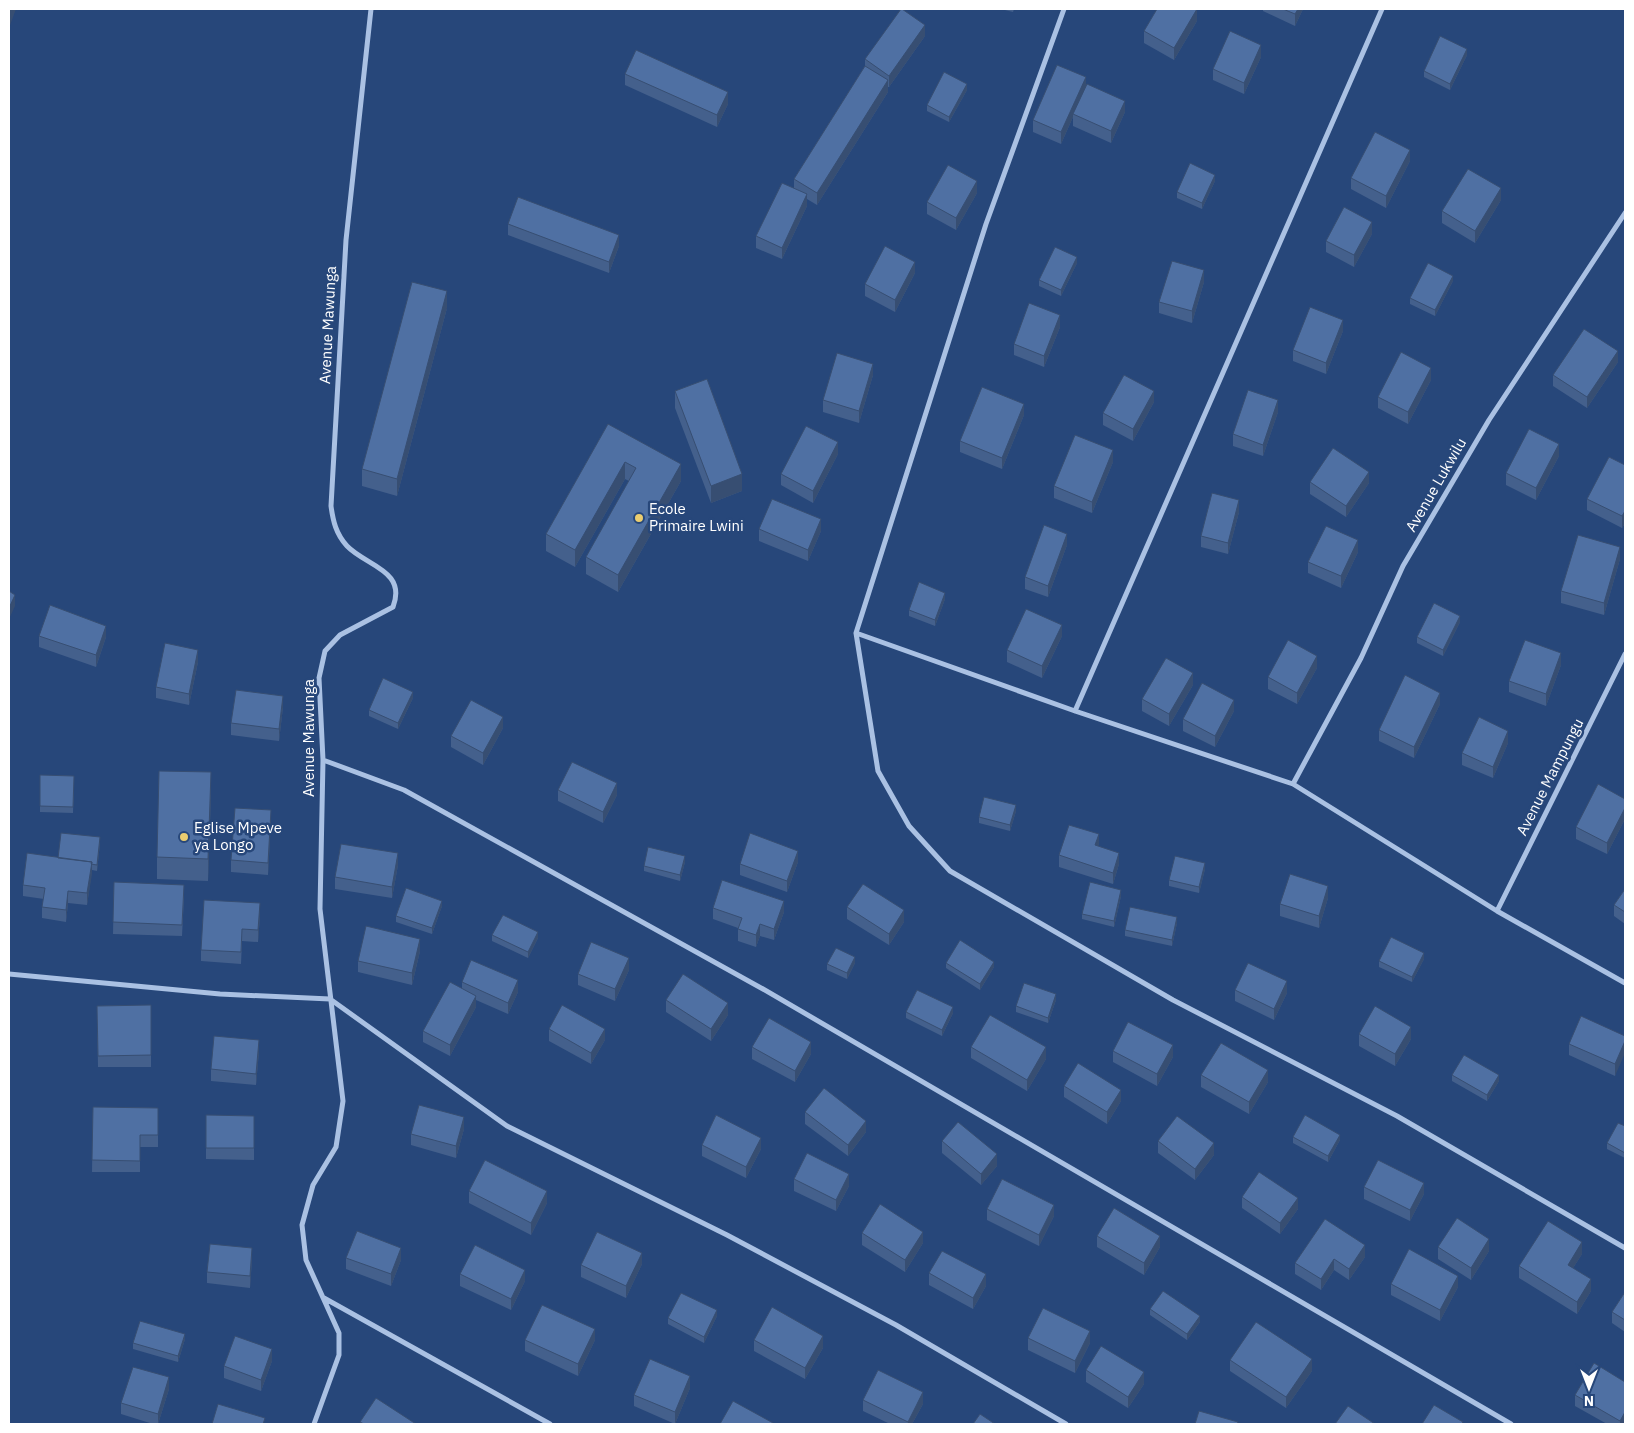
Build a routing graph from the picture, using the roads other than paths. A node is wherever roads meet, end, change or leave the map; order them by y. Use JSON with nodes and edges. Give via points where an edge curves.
{"nodes":[{"id":1,"x":371,"y":9,"type":"edge"},
{"id":2,"x":1064,"y":9,"type":"edge"},
{"id":3,"x":1382,"y":9,"type":"edge"},
{"id":4,"x":1625,"y":213,"type":"edge"},
{"id":5,"x":856,"y":633,"type":"junction"},
{"id":6,"x":1625,"y":654,"type":"edge"},
{"id":7,"x":1075,"y":711,"type":"junction"},
{"id":8,"x":323,"y":760,"type":"junction"},
{"id":9,"x":1293,"y":784,"type":"junction"},
{"id":10,"x":1497,"y":911,"type":"junction"},
{"id":11,"x":9,"y":974,"type":"edge"},
{"id":12,"x":1625,"y":982,"type":"edge"},
{"id":13,"x":330,"y":999,"type":"junction"},
{"id":14,"x":1625,"y":1248,"type":"edge"},
{"id":15,"x":324,"y":1298,"type":"junction"},
{"id":16,"x":314,"y":1424,"type":"edge"},
{"id":17,"x":550,"y":1424,"type":"edge"},
{"id":18,"x":1066,"y":1424,"type":"edge"},
{"id":19,"x":1511,"y":1424,"type":"edge"}],
"edges":[{"from":1,"to":8,"type":"street","name":"Avenue Mawunga","via":[[346,240],[331,506],[334,528],[347,546],[385,573],[397,586],[398,595],[393,607],[340,635],[325,651],[319,678]]},
{"from":2,"to":5,"type":"street","via":[[986,224]]},
{"from":3,"to":7,"type":"street"},
{"from":4,"to":9,"type":"street","name":"Avenue Lukwilu","via":[[1489,420],[1408,557],[1361,658]]},
{"from":5,"to":7,"type":"street"},
{"from":5,"to":14,"type":"street","via":[[878,770],[909,826],[950,871],[1173,1000],[1397,1116]]},
{"from":6,"to":10,"type":"street","name":"Avenue Mampungu"},
{"from":7,"to":9,"type":"street"},
{"from":8,"to":13,"type":"street","name":"Avenue Mawunga","via":[[320,909]]},
{"from":8,"to":19,"type":"street","via":[[404,790],[763,989]]},
{"from":9,"to":10,"type":"street"},
{"from":10,"to":12,"type":"street"},
{"from":11,"to":13,"type":"street","via":[[220,994]]},
{"from":13,"to":15,"type":"street","name":"Avenue Mawunga","via":[[343,1100],[336,1148],[313,1185],[302,1225],[306,1260]]},
{"from":13,"to":18,"type":"street","via":[[507,1126],[727,1235],[888,1321]]},
{"from":15,"to":16,"type":"street","name":"Avenue Mawunga","via":[[339,1333],[339,1354]]},
{"from":15,"to":17,"type":"street"}]}
